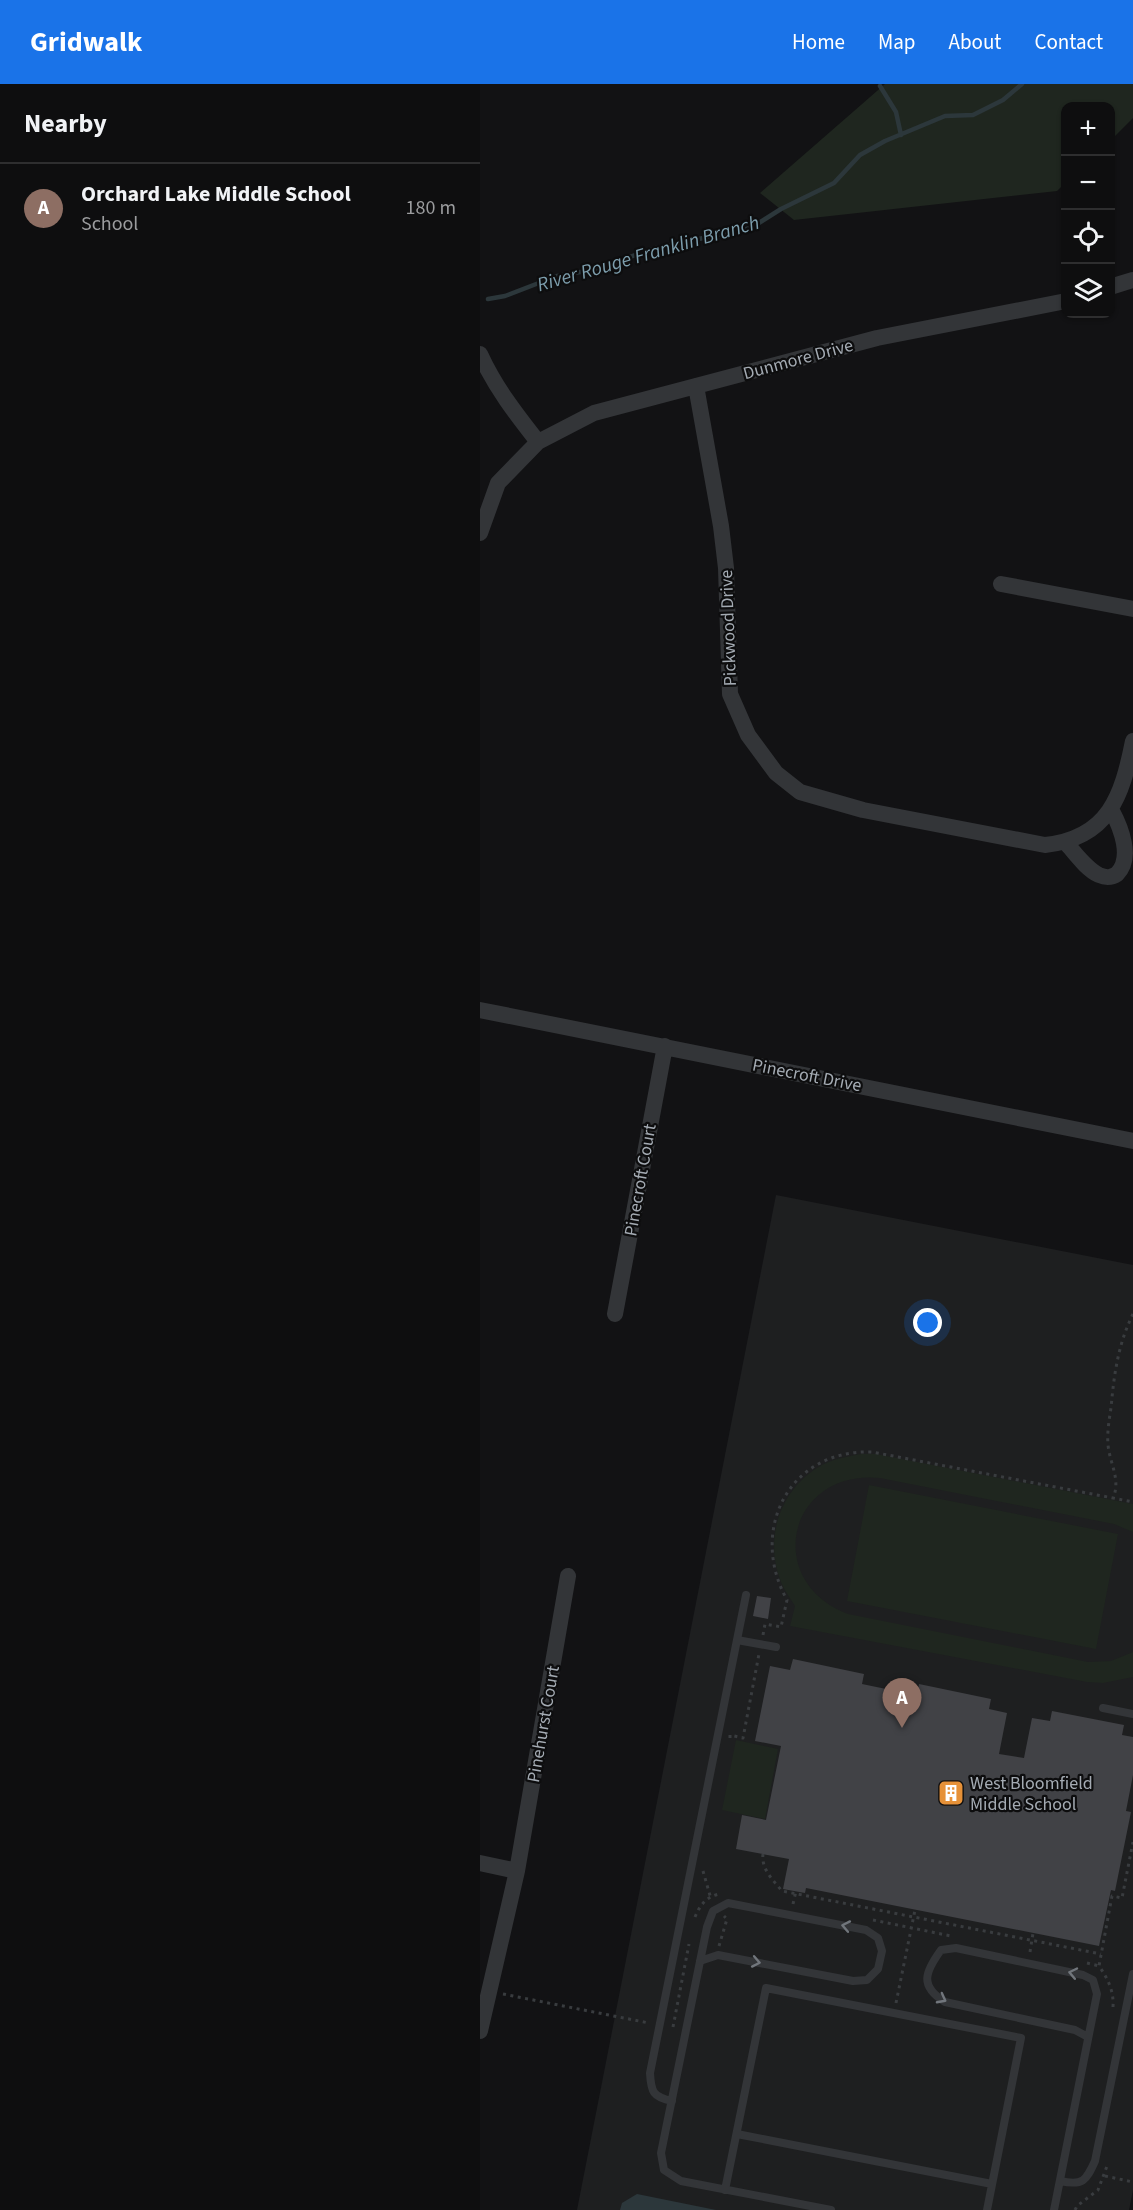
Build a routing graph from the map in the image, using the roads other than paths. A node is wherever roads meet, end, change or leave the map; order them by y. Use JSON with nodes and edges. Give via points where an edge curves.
{"nodes":[{"id":1,"x":1133,"y":280,"type":"edge"},
{"id":2,"x":1115,"y":285,"type":"edge"},
{"id":3,"x":1061,"y":302,"type":"edge"},
{"id":4,"x":480,"y":354,"type":"edge"},
{"id":5,"x":696,"y":386,"type":"junction"},
{"id":6,"x":538,"y":442,"type":"junction"},
{"id":7,"x":480,"y":533,"type":"edge"},
{"id":8,"x":1001,"y":584,"type":"dead end"},
{"id":9,"x":1133,"y":609,"type":"edge"},
{"id":10,"x":1133,"y":741,"type":"edge"},
{"id":11,"x":1112,"y":811,"type":"junction"},
{"id":12,"x":1066,"y":843,"type":"junction"},
{"id":13,"x":480,"y":1010,"type":"edge"},
{"id":14,"x":664,"y":1046,"type":"junction"},
{"id":15,"x":1133,"y":1141,"type":"edge"},
{"id":16,"x":615,"y":1314,"type":"dead end"},
{"id":17,"x":568,"y":1576,"type":"dead end"},
{"id":18,"x":746,"y":1595,"type":"dead end"},
{"id":19,"x":737,"y":1640,"type":"junction"},
{"id":20,"x":776,"y":1647,"type":"dead end"},
{"id":21,"x":1103,"y":1708,"type":"dead end"},
{"id":22,"x":1133,"y":1714,"type":"edge"},
{"id":23,"x":480,"y":1863,"type":"edge"},
{"id":24,"x":517,"y":1871,"type":"junction"},
{"id":25,"x":700,"y":1961,"type":"junction"},
{"id":26,"x":1133,"y":1974,"type":"edge"},
{"id":27,"x":480,"y":2031,"type":"edge"},
{"id":28,"x":1088,"y":2037,"type":"junction"},
{"id":29,"x":672,"y":2101,"type":"junction"},
{"id":30,"x":737,"y":2134,"type":"junction"},
{"id":31,"x":1059,"y":2181,"type":"junction"},
{"id":32,"x":992,"y":2184,"type":"junction"},
{"id":33,"x":725,"y":2190,"type":"junction"},
{"id":34,"x":831,"y":2210,"type":"edge"},
{"id":35,"x":987,"y":2210,"type":"edge"},
{"id":36,"x":1054,"y":2210,"type":"edge"}],
"edges":[{"from":1,"to":2,"type":"street"},
{"from":3,"to":5,"type":"street","name":"Dunmore Drive","via":[[877,338]]},
{"from":4,"to":6,"type":"street","via":[[506,401]]},
{"from":5,"to":6,"type":"street","name":"Dunmore Drive","via":[[594,413]]},
{"from":5,"to":12,"type":"street","name":"Pickwood Drive","via":[[725,558],[730,694],[748,735],[776,773],[800,792],[863,810],[1045,845]]},
{"from":6,"to":7,"type":"street","name":"Dunmore Drive","via":[[498,483]]},
{"from":8,"to":9,"type":"street"},
{"from":10,"to":11,"type":"street","via":[[1124,784]]},
{"from":11,"to":12,"type":"street"},
{"from":11,"to":12,"type":"street","via":[[1128,854],[1118,874],[1108,878],[1098,875]]},
{"from":13,"to":14,"type":"street","name":"Pinecroft Drive"},
{"from":14,"to":15,"type":"street","name":"Pinecroft Drive"},
{"from":14,"to":16,"type":"street","name":"Pinecroft Court"},
{"from":17,"to":24,"type":"street","name":"Pinehurst Court"},
{"from":18,"to":19,"type":"lane"},
{"from":19,"to":20,"type":"lane"},
{"from":19,"to":29,"type":"lane","via":[[650,2073],[651,2089],[659,2098]]},
{"from":21,"to":22,"type":"lane"},
{"from":23,"to":24,"type":"street"},
{"from":24,"to":27,"type":"street","name":"Pinehurst Court"},
{"from":25,"to":25,"type":"lane","one_way":true,"via":[[718,1954],[853,1981],[867,1980],[878,1969],[882,1952],[878,1938],[866,1930],[728,1903],[714,1911]]},
{"from":25,"to":29,"type":"lane"},
{"from":26,"to":31,"type":"lane","via":[[1095,2161],[1087,2178],[1075,2185]]},
{"from":28,"to":28,"type":"lane","one_way":true,"via":[[1096,1994],[1093,1980],[1083,1975],[956,1948],[941,1950],[931,1964],[927,1979],[933,1995],[945,2002],[1075,2030]]},
{"from":28,"to":31,"type":"lane"},
{"from":29,"to":33,"type":"lane","via":[[661,2153],[664,2170],[681,2181]]},
{"from":30,"to":32,"type":"lane"},
{"from":30,"to":32,"type":"lane","via":[[766,1988],[894,2013],[1021,2038]]},
{"from":30,"to":33,"type":"lane"},
{"from":31,"to":36,"type":"lane"},
{"from":32,"to":35,"type":"lane"},
{"from":33,"to":34,"type":"lane"}]}
